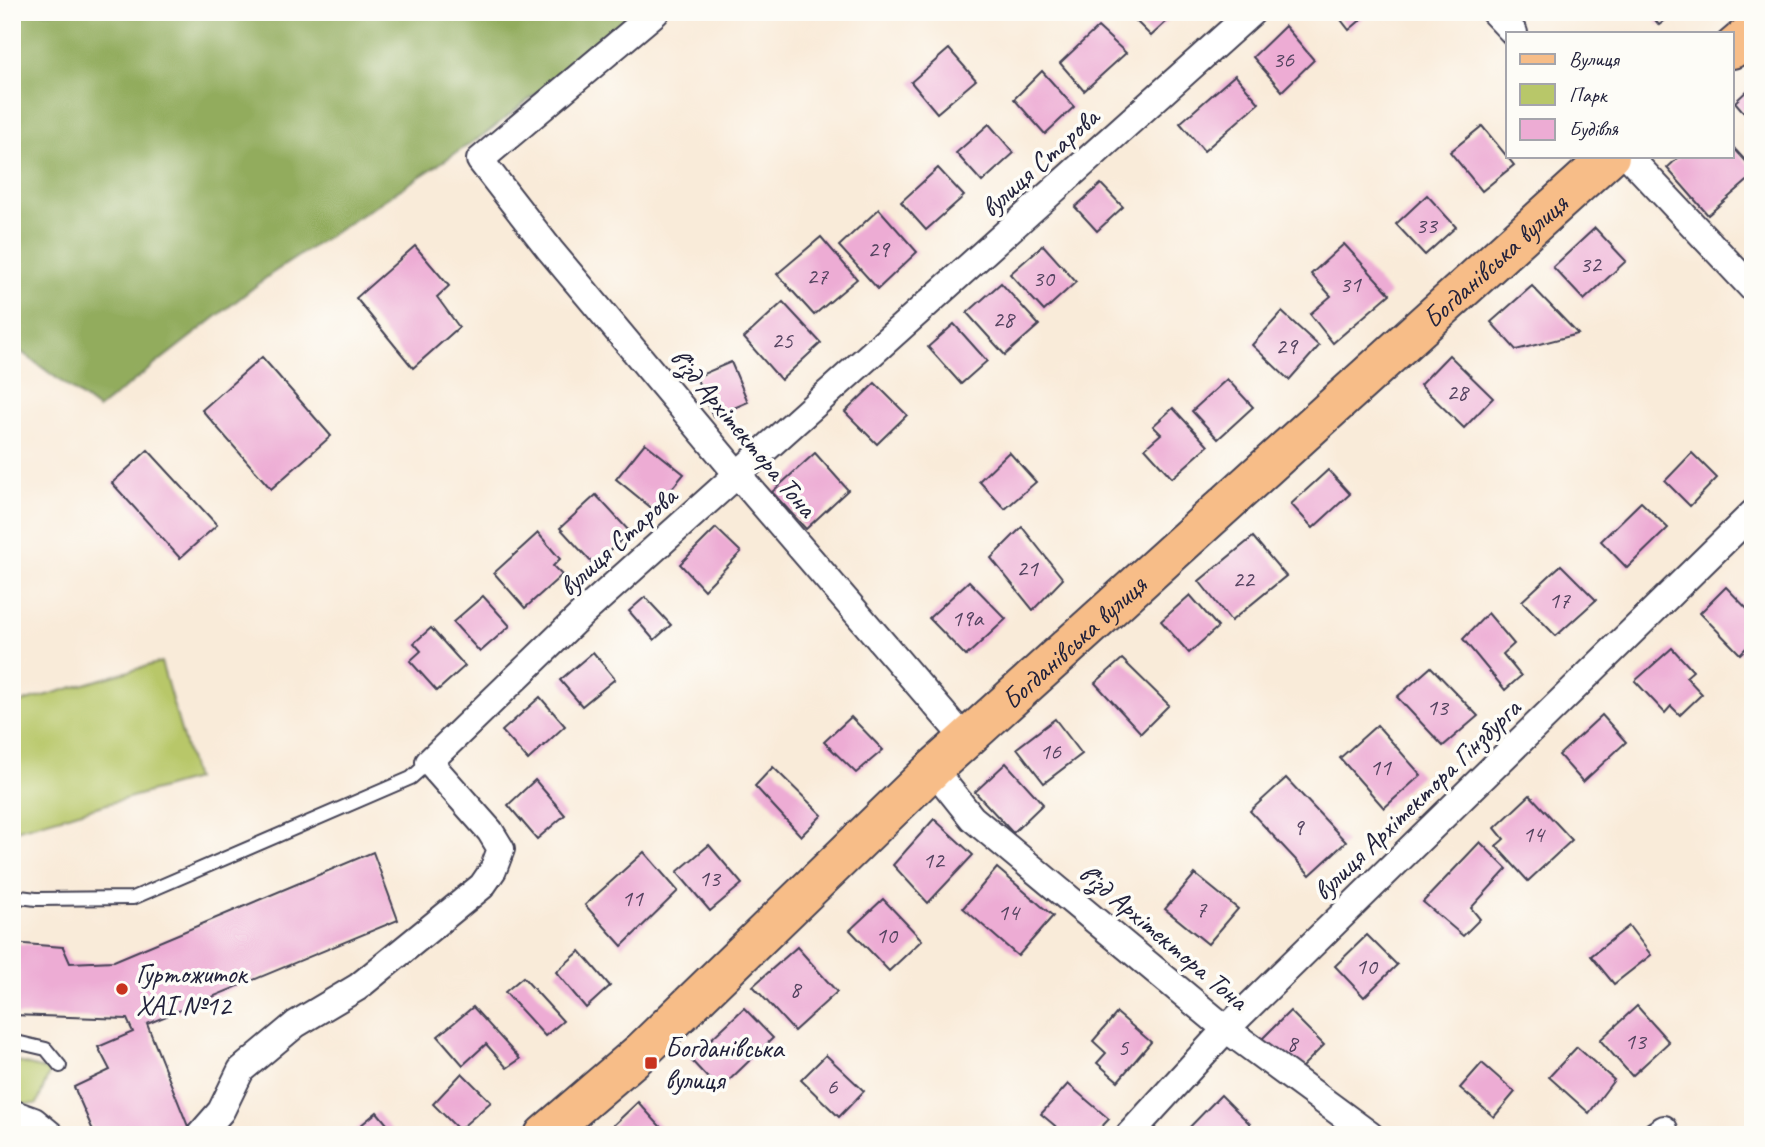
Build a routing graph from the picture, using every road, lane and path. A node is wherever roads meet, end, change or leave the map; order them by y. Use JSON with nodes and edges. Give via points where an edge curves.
{"nodes":[{"id":1,"x":656,"y":12,"type":"edge"},
{"id":2,"x":1252,"y":12,"type":"edge"},
{"id":3,"x":1494,"y":12,"type":"edge"},
{"id":4,"x":1753,"y":31,"type":"edge"},
{"id":5,"x":1513,"y":32,"type":"edge"},
{"id":6,"x":1734,"y":47,"type":"edge"},
{"id":7,"x":1608,"y":158,"type":"edge"},
{"id":8,"x":1630,"y":158,"type":"edge"},
{"id":9,"x":1753,"y":289,"type":"edge"},
{"id":10,"x":738,"y":475,"type":"junction"},
{"id":11,"x":1753,"y":513,"type":"edge"},
{"id":12,"x":966,"y":740,"type":"junction"},
{"id":13,"x":429,"y":762,"type":"junction"},
{"id":14,"x":933,"y":769,"type":"junction"},
{"id":15,"x":12,"y":895,"type":"edge"},
{"id":16,"x":1226,"y":1029,"type":"junction"},
{"id":17,"x":12,"y":1041,"type":"edge"},
{"id":18,"x":60,"y":1066,"type":"dead end"},
{"id":19,"x":200,"y":1135,"type":"edge"},
{"id":20,"x":544,"y":1135,"type":"edge"},
{"id":21,"x":1129,"y":1135,"type":"edge"},
{"id":22,"x":1370,"y":1135,"type":"edge"}],
"edges":[{"from":1,"to":10,"type":"street","name":"в’їзд Архітектора Тона","via":[[480,160]]},
{"from":2,"to":10,"type":"street","name":"вулиця Старова"},
{"from":3,"to":5,"type":"street"},
{"from":4,"to":6,"type":"main road"},
{"from":7,"to":12,"type":"main road","name":"Богданівська вулиця"},
{"from":8,"to":9,"type":"street"},
{"from":10,"to":12,"type":"street","name":"в’їзд Архітектора Тона"},
{"from":10,"to":13,"type":"street","name":"вулиця Старова","via":[[583,613]]},
{"from":11,"to":16,"type":"street","name":"вулиця Архітектора Гінзбурга"},
{"from":12,"to":14,"type":"main road","name":"Богданівська вулиця"},
{"from":13,"to":15,"type":"lane","via":[[411,778],[133,898]]},
{"from":13,"to":19,"type":"street","via":[[502,849],[493,870],[482,886],[358,987],[296,1024],[241,1070],[221,1111]]},
{"from":14,"to":16,"type":"street","name":"в’їзд Архітектора Тона","via":[[972,818]]},
{"from":14,"to":20,"type":"main road","name":"Богданівська вулиця","via":[[642,1051]]},
{"from":16,"to":21,"type":"street","name":"вулиця Архітектора Гінзбурга"},
{"from":16,"to":22,"type":"street","name":"в’їзд Архітектора Тона"},
{"from":17,"to":18,"type":"lane","via":[[46,1049]]}]}
